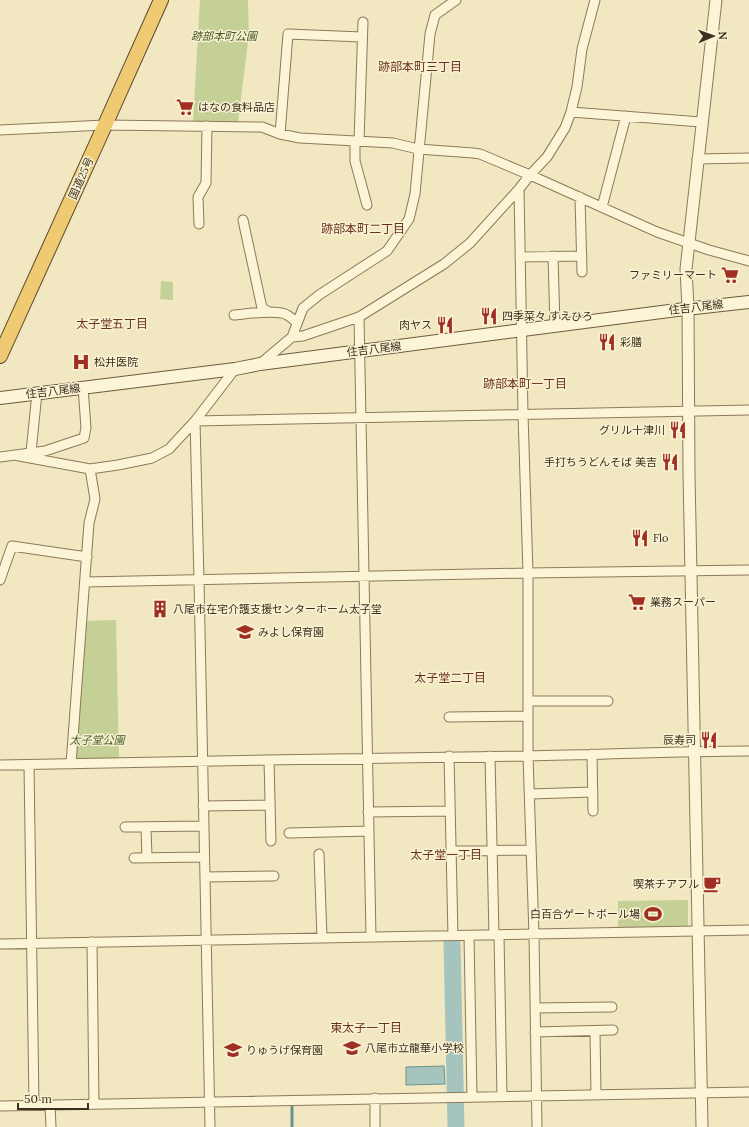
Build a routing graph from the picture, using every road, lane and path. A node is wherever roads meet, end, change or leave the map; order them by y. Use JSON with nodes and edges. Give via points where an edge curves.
{"nodes":[{"id":1,"x":161,"y":0,"type":"edge"},
{"id":2,"x":456,"y":0,"type":"edge"},
{"id":3,"x":594,"y":0,"type":"edge"},
{"id":4,"x":716,"y":0,"type":"edge"},
{"id":5,"x":363,"y":22,"type":"dead end"},
{"id":6,"x":362,"y":37,"type":"junction"},
{"id":7,"x":571,"y":112,"type":"junction"},
{"id":8,"x":626,"y":116,"type":"junction"},
{"id":9,"x":701,"y":122,"type":"junction"},
{"id":10,"x":105,"y":125,"type":"junction"},
{"id":11,"x":207,"y":126,"type":"junction"},
{"id":12,"x":0,"y":130,"type":"edge"},
{"id":13,"x":280,"y":134,"type":"junction"},
{"id":14,"x":357,"y":141,"type":"junction"},
{"id":15,"x":418,"y":149,"type":"junction"},
{"id":16,"x":749,"y":158,"type":"edge"},
{"id":17,"x":697,"y":159,"type":"junction"},
{"id":18,"x":530,"y":175,"type":"junction"},
{"id":19,"x":519,"y":189,"type":"junction"},
{"id":20,"x":580,"y":197,"type":"junction"},
{"id":21,"x":367,"y":205,"type":"dead end"},
{"id":22,"x":602,"y":207,"type":"junction"},
{"id":23,"x":243,"y":220,"type":"dead end"},
{"id":24,"x":199,"y":224,"type":"dead end"},
{"id":25,"x":688,"y":242,"type":"junction"},
{"id":26,"x":553,"y":256,"type":"junction"},
{"id":27,"x":582,"y":256,"type":"junction"},
{"id":28,"x":520,"y":257,"type":"junction"},
{"id":29,"x":749,"y":261,"type":"edge"},
{"id":30,"x":582,"y":272,"type":"dead end"},
{"id":31,"x":749,"y":302,"type":"edge"},
{"id":32,"x":688,"y":308,"type":"junction"},
{"id":33,"x":269,"y":312,"type":"junction"},
{"id":34,"x":234,"y":315,"type":"dead end"},
{"id":35,"x":359,"y":317,"type":"junction"},
{"id":36,"x":297,"y":323,"type":"junction"},
{"id":37,"x":555,"y":326,"type":"junction"},
{"id":38,"x":521,"y":330,"type":"junction"},
{"id":39,"x":292,"y":337,"type":"junction"},
{"id":40,"x":359,"y":352,"type":"junction"},
{"id":41,"x":0,"y":356,"type":"edge"},
{"id":42,"x":260,"y":364,"type":"junction"},
{"id":43,"x":235,"y":369,"type":"junction"},
{"id":44,"x":83,"y":387,"type":"junction"},
{"id":45,"x":37,"y":393,"type":"junction"},
{"id":46,"x":0,"y":398,"type":"edge"},
{"id":47,"x":749,"y":410,"type":"edge"},
{"id":48,"x":688,"y":411,"type":"junction"},
{"id":49,"x":523,"y":414,"type":"junction"},
{"id":50,"x":360,"y":417,"type":"junction"},
{"id":51,"x":195,"y":421,"type":"junction"},
{"id":52,"x":31,"y":452,"type":"junction"},
{"id":53,"x":14,"y":455,"type":"junction"},
{"id":54,"x":0,"y":457,"type":"edge"},
{"id":55,"x":90,"y":469,"type":"junction"},
{"id":56,"x":87,"y":556,"type":"junction"},
{"id":57,"x":749,"y":570,"type":"edge"},
{"id":58,"x":691,"y":571,"type":"junction"},
{"id":59,"x":528,"y":573,"type":"junction"},
{"id":60,"x":364,"y":577,"type":"junction"},
{"id":61,"x":0,"y":580,"type":"edge"},
{"id":62,"x":199,"y":580,"type":"junction"},
{"id":63,"x":85,"y":582,"type":"junction"},
{"id":64,"x":528,"y":701,"type":"junction"},
{"id":65,"x":608,"y":701,"type":"dead end"},
{"id":66,"x":528,"y":716,"type":"junction"},
{"id":67,"x":448,"y":717,"type":"dead end"},
{"id":68,"x":694,"y":751,"type":"junction"},
{"id":69,"x":749,"y":751,"type":"edge"},
{"id":70,"x":592,"y":754,"type":"junction"},
{"id":71,"x":448,"y":756,"type":"junction"},
{"id":72,"x":490,"y":756,"type":"junction"},
{"id":73,"x":528,"y":756,"type":"junction"},
{"id":74,"x":367,"y":758,"type":"junction"},
{"id":75,"x":269,"y":760,"type":"junction"},
{"id":76,"x":202,"y":762,"type":"junction"},
{"id":77,"x":71,"y":764,"type":"junction"},
{"id":78,"x":0,"y":765,"type":"edge"},
{"id":79,"x":28,"y":765,"type":"junction"},
{"id":80,"x":593,"y":792,"type":"junction"},
{"id":81,"x":530,"y":794,"type":"junction"},
{"id":82,"x":270,"y":805,"type":"junction"},
{"id":83,"x":203,"y":806,"type":"junction"},
{"id":84,"x":450,"y":811,"type":"junction"},
{"id":85,"x":593,"y":811,"type":"dead end"},
{"id":86,"x":368,"y":812,"type":"junction"},
{"id":87,"x":203,"y":826,"type":"junction"},
{"id":88,"x":125,"y":827,"type":"dead end"},
{"id":89,"x":146,"y":827,"type":"junction"},
{"id":90,"x":369,"y":831,"type":"junction"},
{"id":91,"x":289,"y":833,"type":"dead end"},
{"id":92,"x":271,"y":841,"type":"dead end"},
{"id":93,"x":531,"y":850,"type":"junction"},
{"id":94,"x":451,"y":851,"type":"junction"},
{"id":95,"x":492,"y":851,"type":"junction"},
{"id":96,"x":319,"y":854,"type":"dead end"},
{"id":97,"x":204,"y":856,"type":"junction"},
{"id":98,"x":134,"y":858,"type":"dead end"},
{"id":99,"x":147,"y":858,"type":"junction"},
{"id":100,"x":274,"y":876,"type":"dead end"},
{"id":101,"x":204,"y":877,"type":"junction"},
{"id":102,"x":749,"y":930,"type":"edge"},
{"id":103,"x":698,"y":931,"type":"junction"},
{"id":104,"x":497,"y":935,"type":"junction"},
{"id":105,"x":534,"y":935,"type":"junction"},
{"id":106,"x":453,"y":936,"type":"junction"},
{"id":107,"x":469,"y":936,"type":"junction"},
{"id":108,"x":371,"y":937,"type":"junction"},
{"id":109,"x":322,"y":938,"type":"junction"},
{"id":110,"x":206,"y":939,"type":"junction"},
{"id":111,"x":92,"y":942,"type":"junction"},
{"id":112,"x":31,"y":943,"type":"junction"},
{"id":113,"x":0,"y":944,"type":"edge"},
{"id":114,"x":612,"y":1007,"type":"dead end"},
{"id":115,"x":535,"y":1008,"type":"junction"},
{"id":116,"x":612,"y":1030,"type":"dead end"},
{"id":117,"x":595,"y":1031,"type":"junction"},
{"id":118,"x":535,"y":1032,"type":"junction"},
{"id":119,"x":749,"y":1092,"type":"edge"},
{"id":120,"x":701,"y":1093,"type":"junction"},
{"id":121,"x":596,"y":1095,"type":"junction"},
{"id":122,"x":502,"y":1096,"type":"junction"},
{"id":123,"x":536,"y":1096,"type":"junction"},
{"id":124,"x":472,"y":1097,"type":"junction"},
{"id":125,"x":375,"y":1098,"type":"junction"},
{"id":126,"x":209,"y":1102,"type":"junction"},
{"id":127,"x":94,"y":1104,"type":"junction"},
{"id":128,"x":50,"y":1105,"type":"junction"},
{"id":129,"x":0,"y":1106,"type":"edge"},
{"id":130,"x":34,"y":1106,"type":"junction"},
{"id":131,"x":51,"y":1127,"type":"edge"},
{"id":132,"x":210,"y":1127,"type":"edge"},
{"id":133,"x":375,"y":1127,"type":"edge"},
{"id":134,"x":537,"y":1127,"type":"edge"},
{"id":135,"x":702,"y":1127,"type":"edge"}],
"edges":[{"from":1,"to":10,"type":"highway","name":"国道25号"},
{"from":2,"to":15,"type":"street","via":[[435,15],[430,34]]},
{"from":3,"to":7,"type":"street"},
{"from":4,"to":9,"type":"street"},
{"from":5,"to":6,"type":"street"},
{"from":6,"to":13,"type":"street","via":[[288,34]]},
{"from":6,"to":14,"type":"street"},
{"from":7,"to":8,"type":"street"},
{"from":7,"to":18,"type":"street","via":[[547,157]]},
{"from":8,"to":9,"type":"street"},
{"from":8,"to":22,"type":"street"},
{"from":9,"to":17,"type":"street"},
{"from":10,"to":11,"type":"street"},
{"from":10,"to":12,"type":"street"},
{"from":10,"to":41,"type":"highway","name":"国道25号"},
{"from":11,"to":13,"type":"street","via":[[262,127]]},
{"from":11,"to":24,"type":"street","via":[[206,182],[198,197]]},
{"from":13,"to":14,"type":"street","via":[[300,138]]},
{"from":14,"to":15,"type":"street","via":[[394,143]]},
{"from":14,"to":21,"type":"street","via":[[355,161]]},
{"from":15,"to":18,"type":"street","via":[[480,154]]},
{"from":15,"to":36,"type":"street","via":[[415,194],[409,219],[387,251],[319,295],[303,308]]},
{"from":16,"to":17,"type":"street"},
{"from":17,"to":25,"type":"street"},
{"from":18,"to":19,"type":"street"},
{"from":18,"to":20,"type":"street"},
{"from":19,"to":28,"type":"street"},
{"from":19,"to":35,"type":"street","via":[[470,243],[444,264]]},
{"from":20,"to":22,"type":"street"},
{"from":20,"to":27,"type":"street"},
{"from":22,"to":25,"type":"street","via":[[657,232]]},
{"from":23,"to":33,"type":"street","via":[[262,308]]},
{"from":25,"to":29,"type":"street"},
{"from":25,"to":32,"type":"street"},
{"from":26,"to":27,"type":"street"},
{"from":26,"to":28,"type":"street"},
{"from":26,"to":37,"type":"street"},
{"from":27,"to":30,"type":"street"},
{"from":28,"to":38,"type":"street"},
{"from":31,"to":32,"type":"main road","name":"住吉八尾線"},
{"from":32,"to":37,"type":"main road","name":"住吉八尾線"},
{"from":32,"to":48,"type":"street"},
{"from":33,"to":34,"type":"street"},
{"from":33,"to":36,"type":"street","via":[[288,315]]},
{"from":35,"to":39,"type":"street","via":[[303,336]]},
{"from":35,"to":40,"type":"street"},
{"from":36,"to":39,"type":"street"},
{"from":37,"to":38,"type":"main road","name":"住吉八尾線"},
{"from":38,"to":40,"type":"main road","name":"住吉八尾線"},
{"from":38,"to":49,"type":"street"},
{"from":39,"to":42,"type":"street"},
{"from":40,"to":42,"type":"main road","name":"住吉八尾線"},
{"from":40,"to":50,"type":"street"},
{"from":42,"to":43,"type":"main road","name":"住吉八尾線"},
{"from":43,"to":44,"type":"main road","name":"住吉八尾線"},
{"from":43,"to":51,"type":"street"},
{"from":44,"to":45,"type":"main road","name":"住吉八尾線"},
{"from":44,"to":52,"type":"street","via":[[86,428],[84,438],[45,451]]},
{"from":45,"to":46,"type":"main road","name":"住吉八尾線"},
{"from":45,"to":52,"type":"street"},
{"from":47,"to":48,"type":"street"},
{"from":48,"to":49,"type":"street"},
{"from":48,"to":58,"type":"street"},
{"from":49,"to":50,"type":"street"},
{"from":49,"to":59,"type":"street"},
{"from":50,"to":51,"type":"street"},
{"from":50,"to":60,"type":"street"},
{"from":51,"to":55,"type":"street","via":[[169,449],[152,458]]},
{"from":51,"to":62,"type":"street"},
{"from":52,"to":53,"type":"street"},
{"from":53,"to":54,"type":"street"},
{"from":53,"to":55,"type":"street"},
{"from":55,"to":56,"type":"street","via":[[95,499],[89,523]]},
{"from":56,"to":61,"type":"street","via":[[12,546]]},
{"from":56,"to":63,"type":"street"},
{"from":57,"to":58,"type":"street"},
{"from":58,"to":59,"type":"street"},
{"from":58,"to":68,"type":"street"},
{"from":59,"to":60,"type":"street"},
{"from":59,"to":64,"type":"street"},
{"from":60,"to":62,"type":"street"},
{"from":60,"to":74,"type":"street"},
{"from":62,"to":63,"type":"street"},
{"from":62,"to":76,"type":"street"},
{"from":63,"to":77,"type":"street"},
{"from":64,"to":65,"type":"street"},
{"from":64,"to":66,"type":"street"},
{"from":66,"to":67,"type":"street"},
{"from":66,"to":73,"type":"street"},
{"from":68,"to":69,"type":"street"},
{"from":68,"to":70,"type":"street"},
{"from":68,"to":103,"type":"street"},
{"from":70,"to":73,"type":"street"},
{"from":70,"to":80,"type":"street"},
{"from":71,"to":72,"type":"street"},
{"from":71,"to":74,"type":"street"},
{"from":71,"to":84,"type":"street"},
{"from":72,"to":73,"type":"street"},
{"from":72,"to":95,"type":"street"},
{"from":73,"to":81,"type":"street"},
{"from":74,"to":75,"type":"street"},
{"from":74,"to":86,"type":"street"},
{"from":75,"to":76,"type":"street"},
{"from":75,"to":82,"type":"street"},
{"from":76,"to":77,"type":"street"},
{"from":76,"to":83,"type":"street"},
{"from":77,"to":79,"type":"street"},
{"from":78,"to":79,"type":"street"},
{"from":79,"to":112,"type":"street"},
{"from":80,"to":81,"type":"street"},
{"from":80,"to":85,"type":"street"},
{"from":81,"to":93,"type":"street"},
{"from":82,"to":83,"type":"street"},
{"from":82,"to":92,"type":"street"},
{"from":83,"to":87,"type":"street"},
{"from":84,"to":86,"type":"street"},
{"from":84,"to":94,"type":"street"},
{"from":86,"to":90,"type":"street"},
{"from":87,"to":89,"type":"street"},
{"from":87,"to":97,"type":"street"},
{"from":88,"to":89,"type":"street"},
{"from":89,"to":99,"type":"street"},
{"from":90,"to":91,"type":"street"},
{"from":90,"to":108,"type":"street"},
{"from":93,"to":95,"type":"street"},
{"from":93,"to":105,"type":"street"},
{"from":94,"to":95,"type":"street"},
{"from":94,"to":106,"type":"street"},
{"from":95,"to":104,"type":"street"},
{"from":96,"to":109,"type":"street"},
{"from":97,"to":99,"type":"street"},
{"from":97,"to":101,"type":"street"},
{"from":98,"to":99,"type":"street"},
{"from":100,"to":101,"type":"street"},
{"from":101,"to":110,"type":"street"},
{"from":102,"to":103,"type":"street"},
{"from":103,"to":105,"type":"street"},
{"from":103,"to":120,"type":"street"},
{"from":104,"to":105,"type":"street"},
{"from":104,"to":107,"type":"street"},
{"from":104,"to":122,"type":"street"},
{"from":105,"to":115,"type":"street"},
{"from":106,"to":107,"type":"street"},
{"from":106,"to":108,"type":"street"},
{"from":107,"to":124,"type":"street"},
{"from":108,"to":109,"type":"street"},
{"from":109,"to":110,"type":"street"},
{"from":110,"to":111,"type":"street"},
{"from":110,"to":126,"type":"street"},
{"from":111,"to":112,"type":"street"},
{"from":111,"to":127,"type":"street"},
{"from":112,"to":113,"type":"street"},
{"from":112,"to":130,"type":"street"},
{"from":114,"to":115,"type":"street"},
{"from":115,"to":118,"type":"street"},
{"from":116,"to":117,"type":"street"},
{"from":117,"to":118,"type":"street"},
{"from":117,"to":121,"type":"street"},
{"from":118,"to":123,"type":"street"},
{"from":119,"to":120,"type":"street"},
{"from":120,"to":121,"type":"street"},
{"from":120,"to":135,"type":"street"},
{"from":121,"to":123,"type":"street"},
{"from":122,"to":123,"type":"street"},
{"from":122,"to":124,"type":"street"},
{"from":123,"to":134,"type":"street"},
{"from":124,"to":125,"type":"street"},
{"from":125,"to":126,"type":"street"},
{"from":125,"to":133,"type":"street"},
{"from":126,"to":127,"type":"street"},
{"from":126,"to":132,"type":"street"},
{"from":127,"to":128,"type":"street"},
{"from":128,"to":130,"type":"street"},
{"from":128,"to":131,"type":"street"},
{"from":129,"to":130,"type":"street"}]}
